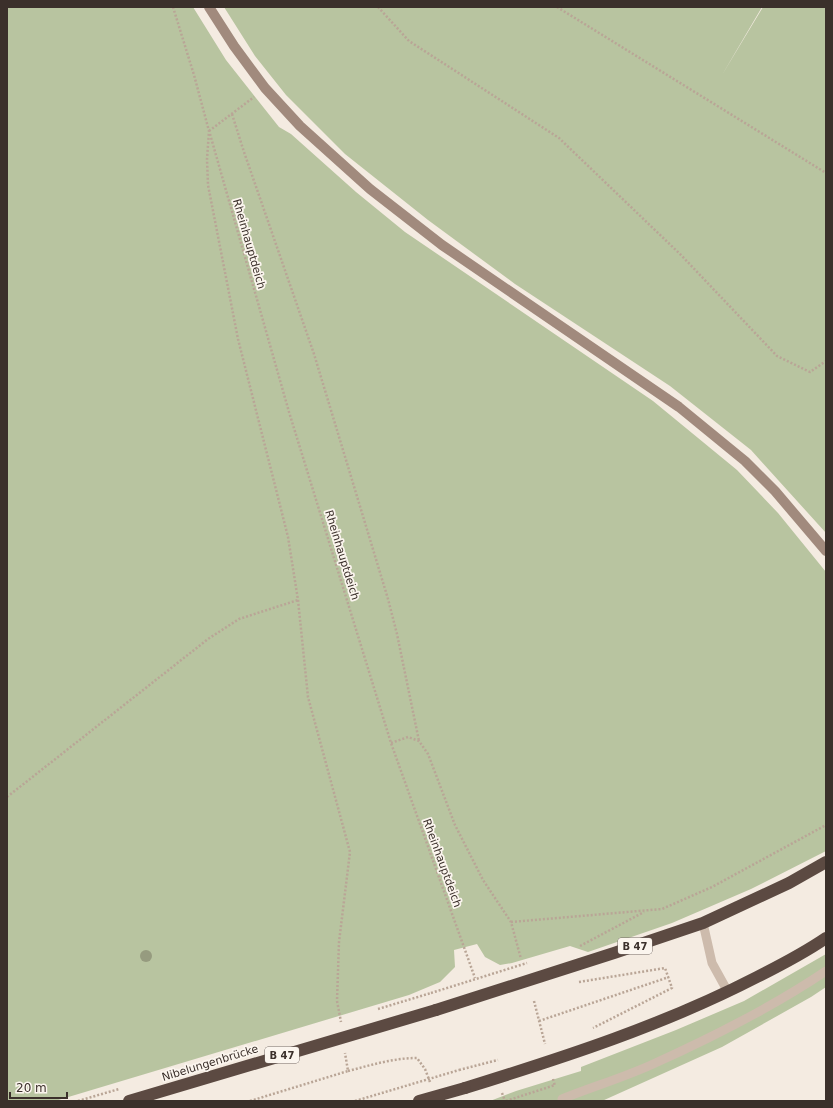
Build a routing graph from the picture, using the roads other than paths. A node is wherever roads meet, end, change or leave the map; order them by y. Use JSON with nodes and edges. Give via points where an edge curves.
{"nodes":[{"id":1,"x":209,"y":7,"type":"edge"},
{"id":2,"x":826,"y":551,"type":"edge"},
{"id":3,"x":826,"y":862,"type":"edge"},
{"id":4,"x":703,"y":923,"type":"junction"},
{"id":5,"x":826,"y":938,"type":"edge"},
{"id":6,"x":826,"y":971,"type":"edge"},
{"id":7,"x":728,"y":992,"type":"junction"},
{"id":8,"x":562,"y":1099,"type":"dead end"},
{"id":9,"x":129,"y":1101,"type":"edge"},
{"id":10,"x":419,"y":1101,"type":"edge"}],
"edges":[{"from":1,"to":2,"type":"main road","via":[[265,88],[300,126],[370,189],[442,245],[679,407],[745,461],[775,491]]},
{"from":3,"to":4,"type":"highway","number":"B 47","via":[[789,883]]},
{"from":4,"to":7,"type":"lane","via":[[712,963]]},
{"from":4,"to":9,"type":"highway","name":"Nibelungenbrücke","number":"B 47","bridge":true,"via":[[436,1010]]},
{"from":5,"to":7,"type":"highway","via":[[809,950]]},
{"from":6,"to":8,"type":"lane","via":[[801,988],[696,1044],[650,1066]]},
{"from":7,"to":10,"type":"highway","bridge":true,"via":[[641,1030]]}]}
